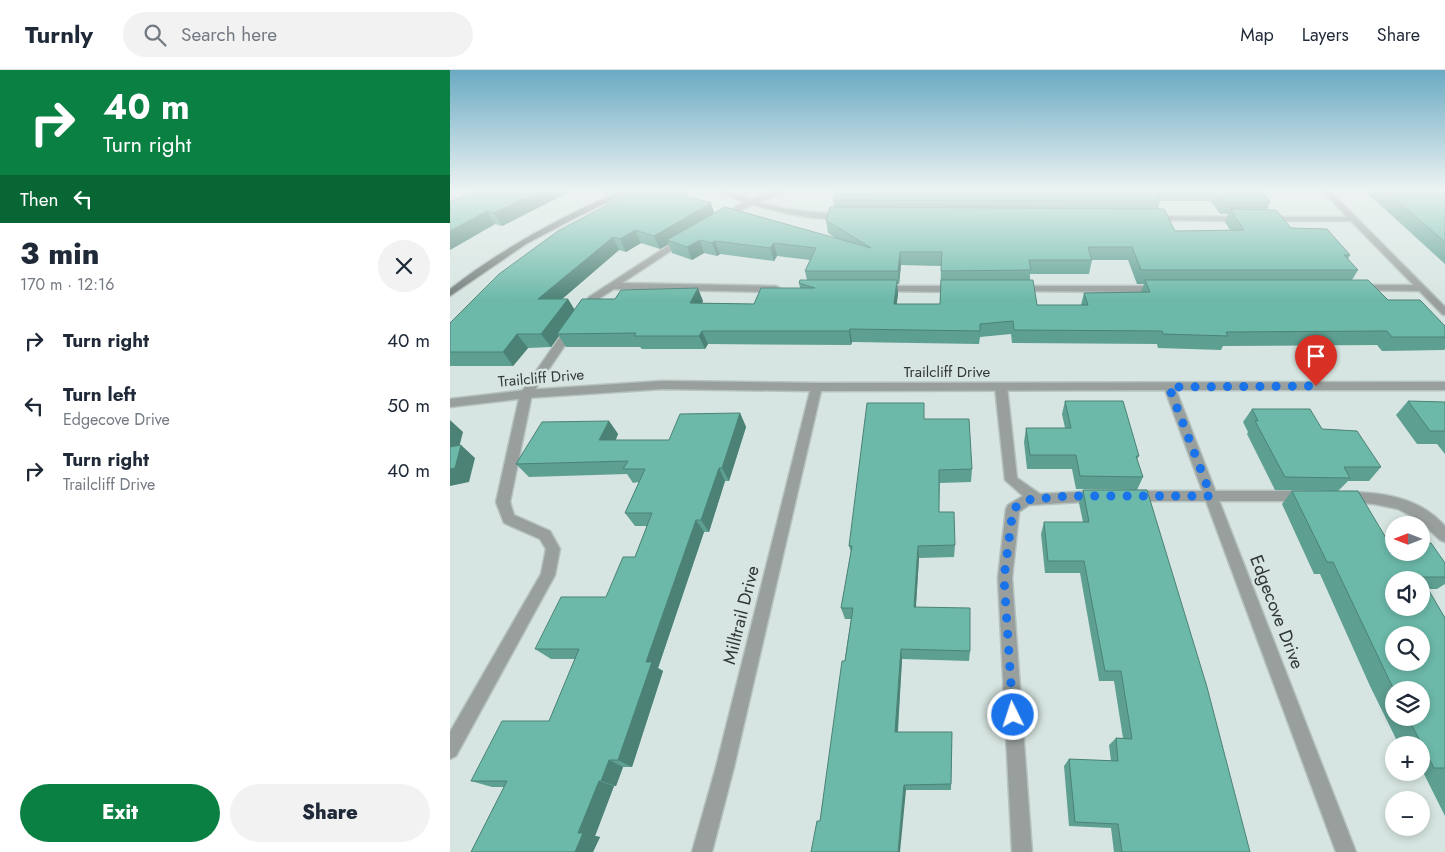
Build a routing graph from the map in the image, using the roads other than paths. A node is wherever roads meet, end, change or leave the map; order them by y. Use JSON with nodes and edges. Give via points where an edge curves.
{"nodes":[{"id":1,"x":552,"y":227,"type":"edge"},
{"id":2,"x":1360,"y":227,"type":"edge"},
{"id":3,"x":694,"y":233,"type":"edge"},
{"id":4,"x":611,"y":286,"type":"junction"},
{"id":5,"x":1352,"y":288,"type":"edge"},
{"id":6,"x":1421,"y":288,"type":"junction"},
{"id":7,"x":786,"y":289,"type":"edge"},
{"id":8,"x":875,"y":289,"type":"edge"},
{"id":9,"x":964,"y":289,"type":"edge"},
{"id":10,"x":1004,"y":289,"type":"edge"},
{"id":11,"x":1173,"y":289,"type":"edge"},
{"id":12,"x":450,"y":293,"type":"edge"},
{"id":13,"x":1445,"y":312,"type":"edge"},
{"id":14,"x":1445,"y":386,"type":"edge"},
{"id":15,"x":816,"y":387,"type":"junction"},
{"id":16,"x":1001,"y":387,"type":"junction"},
{"id":17,"x":1169,"y":387,"type":"junction"},
{"id":18,"x":526,"y":394,"type":"junction"},
{"id":19,"x":450,"y":403,"type":"edge"},
{"id":20,"x":1211,"y":496,"type":"junction"},
{"id":21,"x":1037,"y":499,"type":"junction"},
{"id":22,"x":1445,"y":536,"type":"edge"},
{"id":23,"x":450,"y":750,"type":"edge"},
{"id":24,"x":702,"y":852,"type":"edge"},
{"id":25,"x":1022,"y":852,"type":"edge"},
{"id":26,"x":1346,"y":852,"type":"edge"}],
"edges":[{"from":1,"to":12,"type":"street","via":[[490,263]]},
{"from":2,"to":6,"type":"street"},
{"from":3,"to":4,"type":"street"},
{"from":4,"to":7,"type":"street"},
{"from":4,"to":18,"type":"street","via":[[592,299]]},
{"from":5,"to":6,"type":"street"},
{"from":6,"to":13,"type":"street"},
{"from":8,"to":9,"type":"street"},
{"from":10,"to":11,"type":"street"},
{"from":14,"to":17,"type":"street","name":"Trailcliff Drive"},
{"from":15,"to":16,"type":"street","name":"Trailcliff Drive"},
{"from":15,"to":18,"type":"street","name":"Trailcliff Drive","via":[[662,385]]},
{"from":15,"to":24,"type":"street","name":"Milltrail Drive"},
{"from":16,"to":17,"type":"street","name":"Trailcliff Drive"},
{"from":16,"to":21,"type":"street","via":[[1011,480]]},
{"from":17,"to":20,"type":"street","name":"Edgecove Drive"},
{"from":18,"to":19,"type":"street","name":"Trailcliff Drive"},
{"from":18,"to":23,"type":"street","via":[[503,502],[509,518],[545,536],[553,549],[548,575]]},
{"from":20,"to":21,"type":"street"},
{"from":20,"to":22,"type":"street","via":[[1384,499],[1413,508]]},
{"from":20,"to":26,"type":"street","name":"Edgecove Drive"},
{"from":21,"to":25,"type":"street","via":[[1026,500],[1013,509],[1004,578]]}]}
